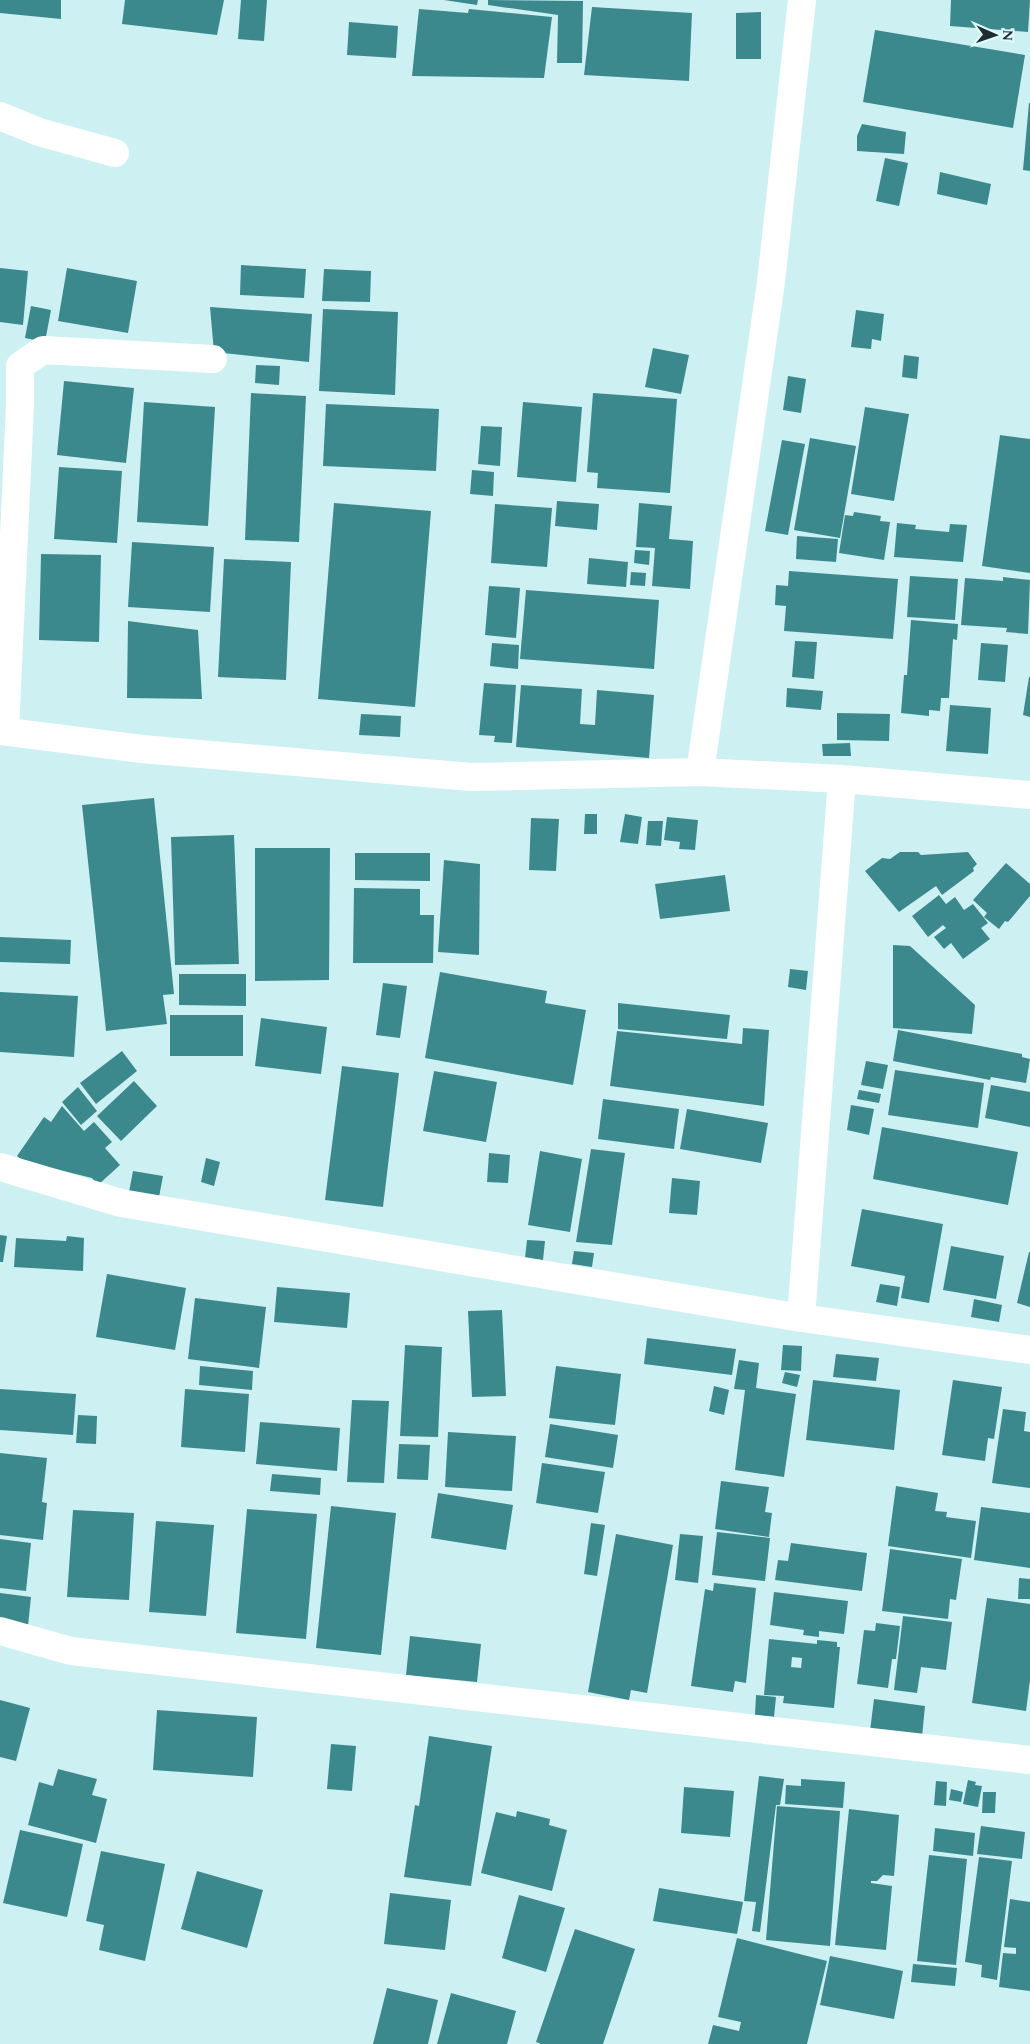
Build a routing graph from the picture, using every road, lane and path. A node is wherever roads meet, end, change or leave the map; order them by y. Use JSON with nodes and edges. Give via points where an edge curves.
{"nodes":[{"id":1,"x":802,"y":0,"type":"edge"},
{"id":2,"x":0,"y":116,"type":"edge"},
{"id":3,"x":115,"y":153,"type":"dead end"},
{"id":4,"x":213,"y":359,"type":"dead end"},
{"id":5,"x":2,"y":731,"type":"edge"},
{"id":6,"x":700,"y":772,"type":"junction"},
{"id":7,"x":842,"y":779,"type":"junction"},
{"id":8,"x":1030,"y":795,"type":"edge"},
{"id":9,"x":0,"y":1167,"type":"edge"},
{"id":10,"x":801,"y":1318,"type":"junction"},
{"id":11,"x":1030,"y":1350,"type":"edge"},
{"id":12,"x":0,"y":1631,"type":"edge"},
{"id":13,"x":1030,"y":1760,"type":"edge"}],
"edges":[{"from":1,"to":6,"type":"street","via":[[771,282]]},
{"from":2,"to":3,"type":"street","via":[[39,132]]},
{"from":4,"to":5,"type":"street","via":[[43,350],[20,366]]},
{"from":5,"to":6,"type":"street","via":[[142,749],[471,777]]},
{"from":6,"to":7,"type":"street"},
{"from":7,"to":8,"type":"street"},
{"from":7,"to":10,"type":"street"},
{"from":9,"to":10,"type":"street","via":[[120,1203]]},
{"from":10,"to":11,"type":"street"},
{"from":12,"to":13,"type":"street","via":[[71,1651]]}]}
